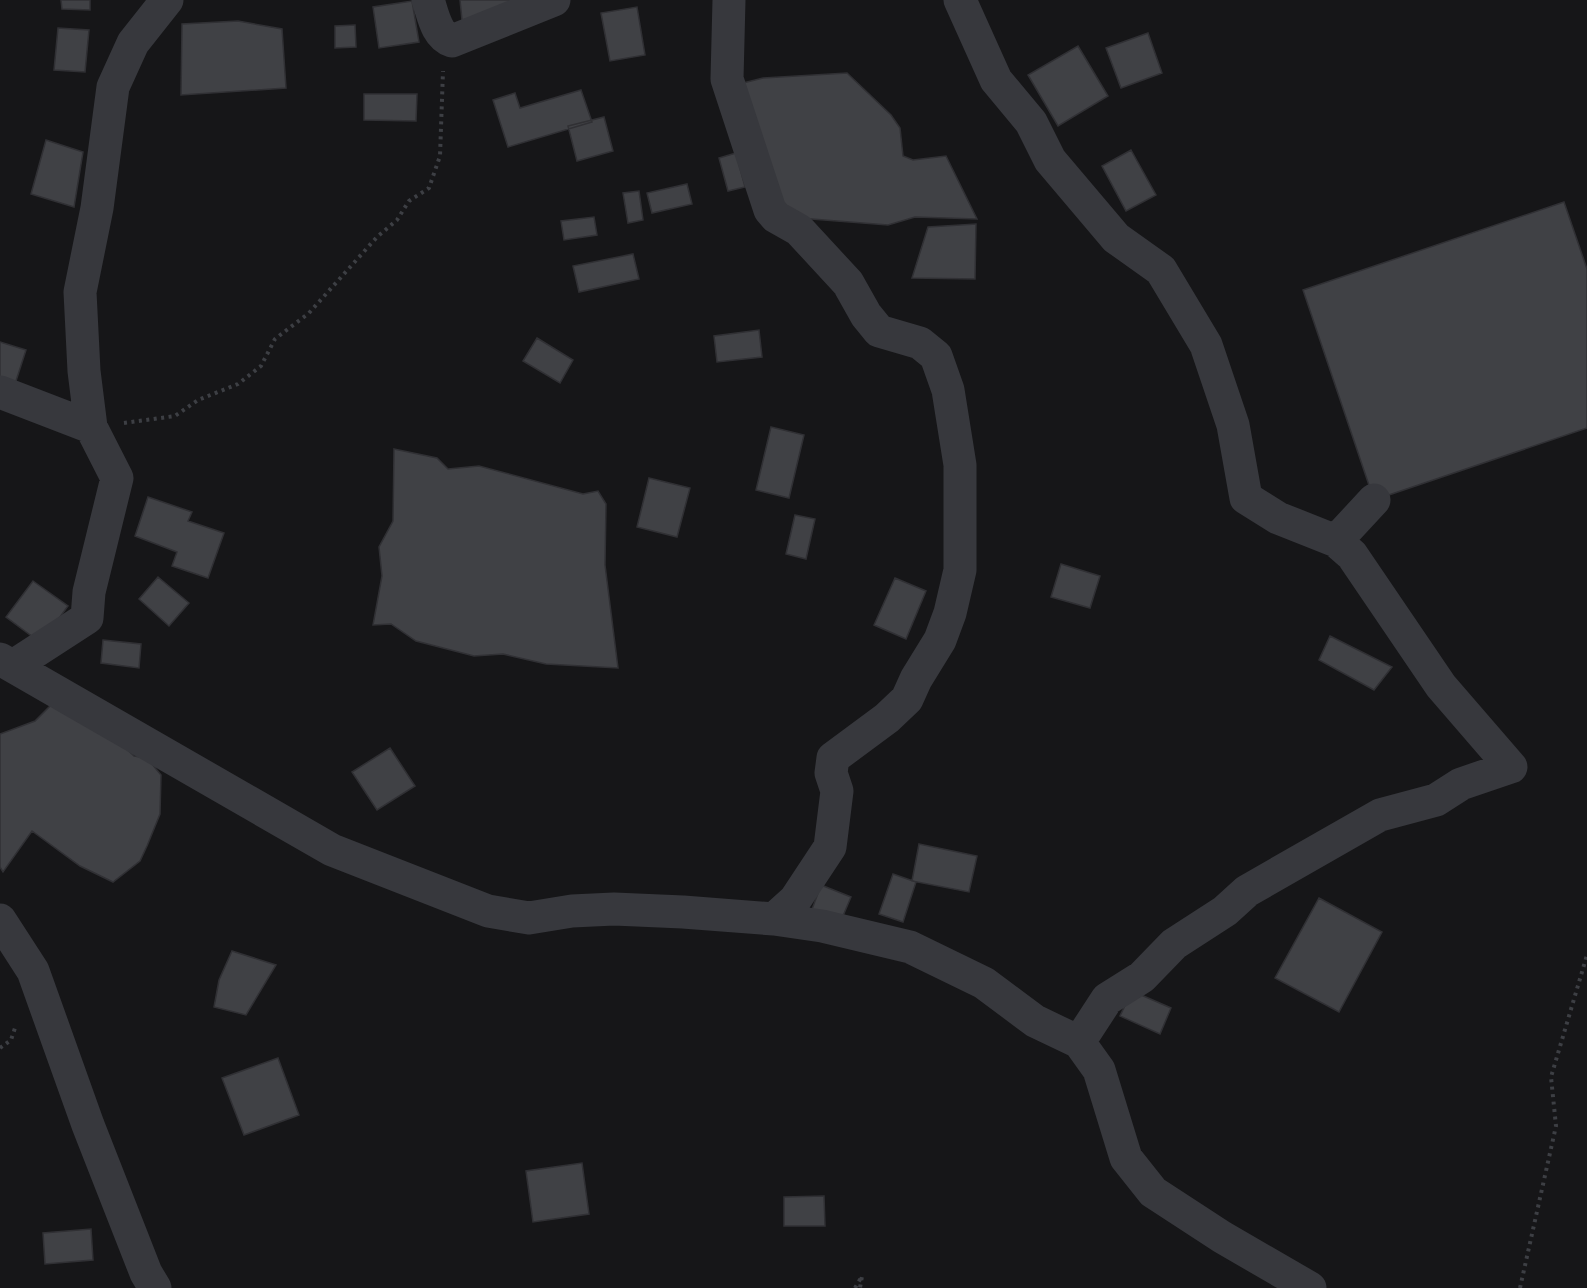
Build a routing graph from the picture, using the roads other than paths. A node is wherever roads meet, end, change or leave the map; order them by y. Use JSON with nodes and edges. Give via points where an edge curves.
{"nodes":[{"id":1,"x":167,"y":0,"type":"edge"},
{"id":2,"x":428,"y":0,"type":"edge"},
{"id":3,"x":554,"y":0,"type":"edge"},
{"id":4,"x":729,"y":0,"type":"edge"},
{"id":5,"x":960,"y":0,"type":"edge"},
{"id":6,"x":0,"y":392,"type":"edge"},
{"id":7,"x":91,"y":427,"type":"junction"},
{"id":8,"x":1374,"y":500,"type":"dead end"},
{"id":9,"x":1336,"y":541,"type":"junction"},
{"id":10,"x":7,"y":662,"type":"edge"},
{"id":11,"x":774,"y":919,"type":"junction"},
{"id":12,"x":0,"y":920,"type":"edge"},
{"id":13,"x":1079,"y":1042,"type":"junction"},
{"id":14,"x":155,"y":1288,"type":"edge"},
{"id":15,"x":1310,"y":1288,"type":"edge"}],
"edges":[{"from":1,"to":7,"type":"street","via":[[133,43],[113,87],[97,208],[80,292]]},
{"from":2,"to":3,"type":"street","via":[[439,31],[444,39],[452,41]]},
{"from":4,"to":11,"type":"street","via":[[727,79],[770,210],[799,230],[848,283],[879,331],[920,343],[936,356],[948,390],[960,465],[960,570],[940,640],[907,699],[833,758],[831,773],[837,791],[830,847],[795,900]]},
{"from":5,"to":9,"type":"street","via":[[996,80],[1031,122],[1050,160],[1116,238],[1161,270],[1206,345],[1233,425],[1246,498],[1278,518]]},
{"from":6,"to":7,"type":"street"},
{"from":7,"to":10,"type":"street","via":[[117,478],[89,592],[87,618]]},
{"from":8,"to":9,"type":"street"},
{"from":9,"to":13,"type":"street","via":[[1352,555],[1441,686],[1511,767],[1461,784],[1436,800],[1380,815],[1247,891],[1225,911],[1174,944],[1142,977],[1107,999]]},
{"from":10,"to":11,"type":"street","via":[[332,850],[488,911],[529,918],[572,910],[615,909]]},
{"from":11,"to":13,"type":"street","via":[[910,947],[984,982],[1035,1021]]},
{"from":12,"to":14,"type":"street","via":[[33,971],[88,1125]]},
{"from":13,"to":15,"type":"street","via":[[1099,1070],[1126,1158],[1153,1192]]}]}
